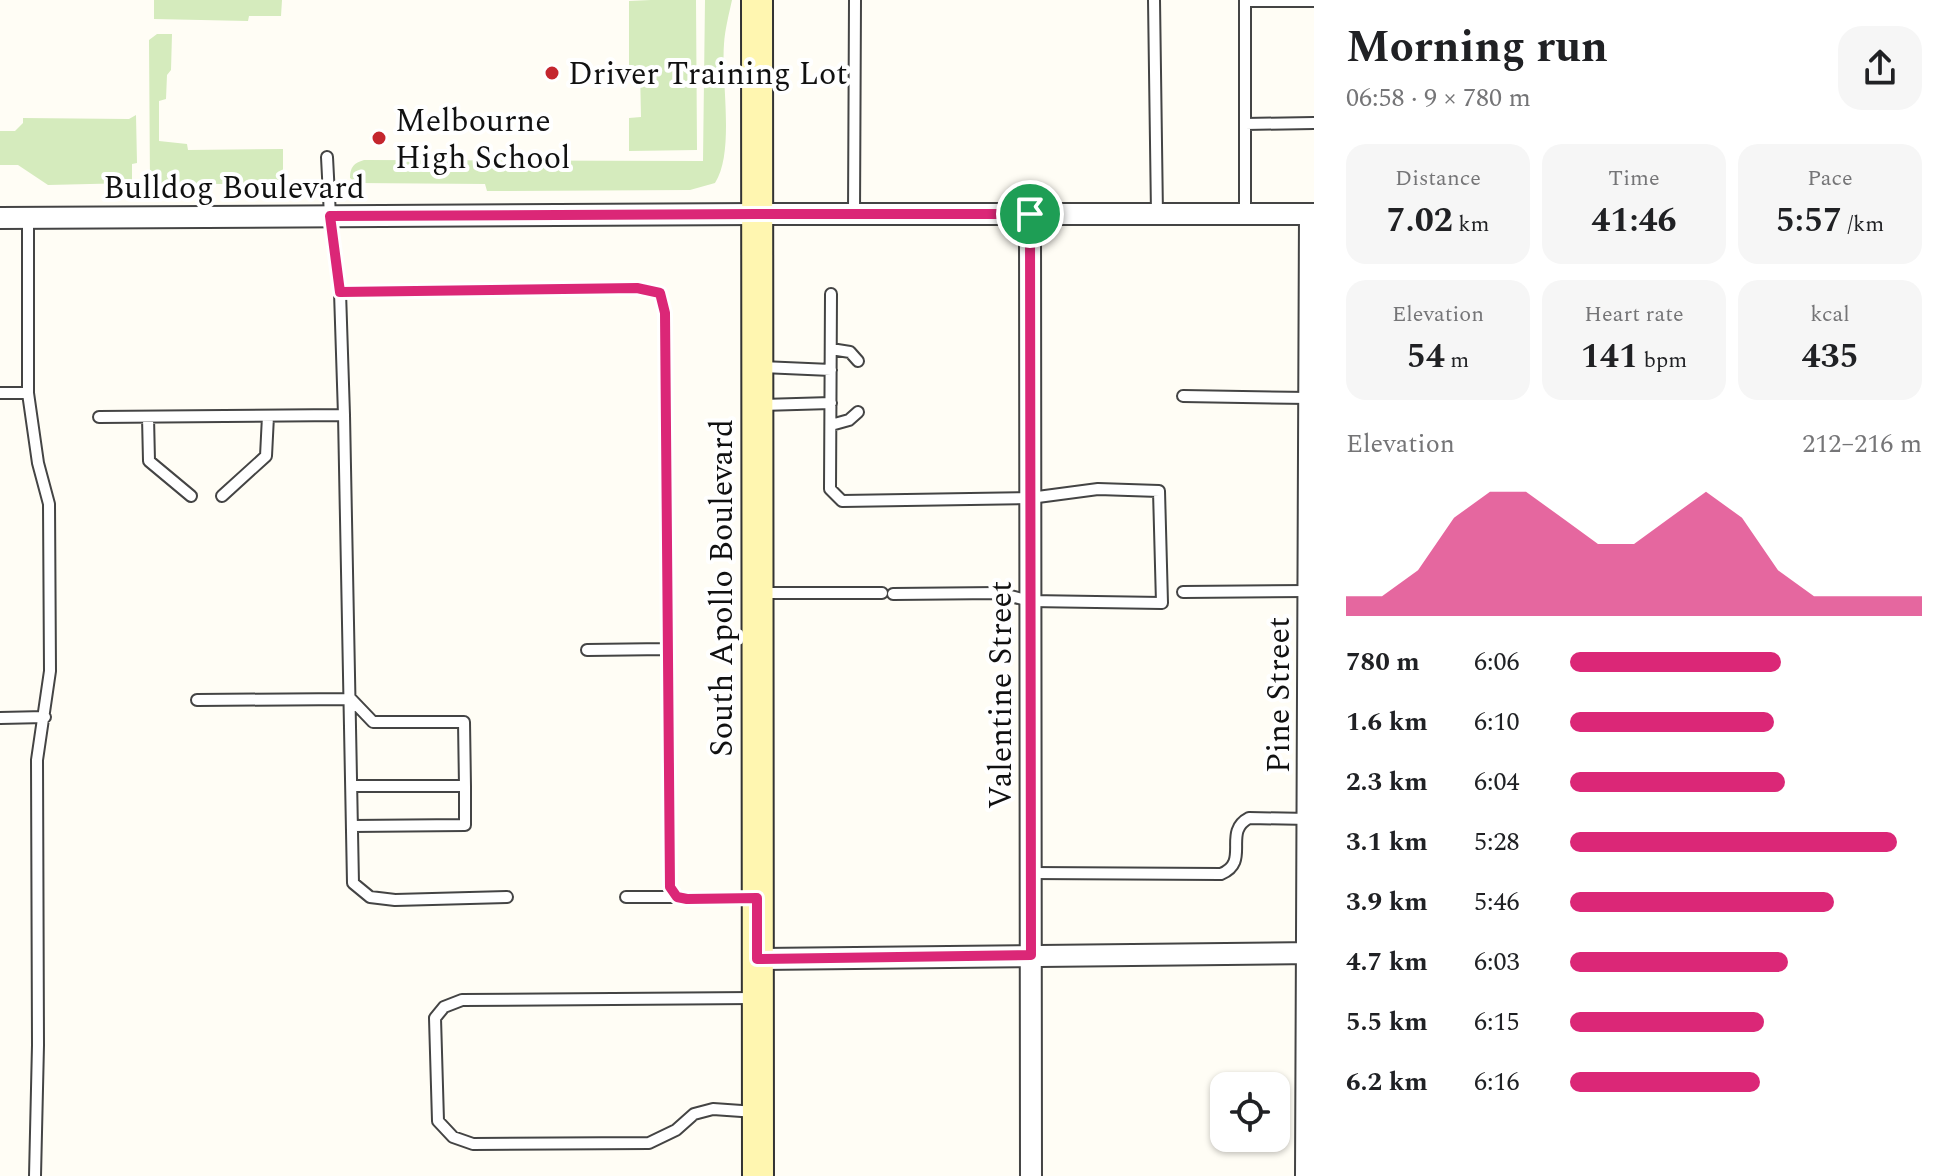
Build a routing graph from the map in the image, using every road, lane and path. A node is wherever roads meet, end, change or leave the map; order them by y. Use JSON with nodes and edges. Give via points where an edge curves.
{"nodes":[{"id":1,"x":757,"y":0,"type":"edge"},
{"id":2,"x":855,"y":0,"type":"edge"},
{"id":3,"x":1154,"y":0,"type":"edge"},
{"id":4,"x":1245,"y":0,"type":"edge"},
{"id":5,"x":1314,"y":1,"type":"edge"},
{"id":6,"x":1314,"y":123,"type":"edge"},
{"id":7,"x":1245,"y":124,"type":"junction"},
{"id":8,"x":327,"y":157,"type":"dead end"},
{"id":9,"x":757,"y":214,"type":"junction"},
{"id":10,"x":854,"y":214,"type":"junction"},
{"id":11,"x":1030,"y":214,"type":"junction"},
{"id":12,"x":1157,"y":214,"type":"junction"},
{"id":13,"x":1245,"y":214,"type":"junction"},
{"id":14,"x":1312,"y":214,"type":"edge"},
{"id":15,"x":330,"y":216,"type":"junction"},
{"id":16,"x":0,"y":218,"type":"edge"},
{"id":17,"x":28,"y":218,"type":"junction"},
{"id":18,"x":340,"y":292,"type":"junction"},
{"id":19,"x":831,"y":294,"type":"dead end"},
{"id":20,"x":831,"y":349,"type":"junction"},
{"id":21,"x":858,"y":361,"type":"dead end"},
{"id":22,"x":757,"y":367,"type":"junction"},
{"id":23,"x":831,"y":370,"type":"junction"},
{"id":24,"x":0,"y":393,"type":"edge"},
{"id":25,"x":28,"y":393,"type":"junction"},
{"id":26,"x":1183,"y":396,"type":"dead end"},
{"id":27,"x":1309,"y":398,"type":"junction"},
{"id":28,"x":831,"y":403,"type":"junction"},
{"id":29,"x":757,"y":405,"type":"junction"},
{"id":30,"x":858,"y":412,"type":"dead end"},
{"id":31,"x":344,"y":415,"type":"junction"},
{"id":32,"x":268,"y":416,"type":"junction"},
{"id":33,"x":99,"y":417,"type":"dead end"},
{"id":34,"x":148,"y":417,"type":"junction"},
{"id":35,"x":831,"y":425,"type":"junction"},
{"id":36,"x":191,"y":496,"type":"dead end"},
{"id":37,"x":222,"y":496,"type":"dead end"},
{"id":38,"x":1030,"y":498,"type":"junction"},
{"id":39,"x":1308,"y":591,"type":"junction"},
{"id":40,"x":1183,"y":592,"type":"dead end"},
{"id":41,"x":758,"y":593,"type":"junction"},
{"id":42,"x":1030,"y":601,"type":"junction"},
{"id":43,"x":667,"y":649,"type":"junction"},
{"id":44,"x":587,"y":650,"type":"dead end"},
{"id":45,"x":351,"y":699,"type":"junction"},
{"id":46,"x":197,"y":700,"type":"dead end"},
{"id":47,"x":45,"y":717,"type":"junction"},
{"id":48,"x":0,"y":718,"type":"edge"},
{"id":49,"x":352,"y":786,"type":"junction"},
{"id":50,"x":465,"y":786,"type":"junction"},
{"id":51,"x":1311,"y":819,"type":"edge"},
{"id":52,"x":352,"y":826,"type":"junction"},
{"id":53,"x":1030,"y":873,"type":"junction"},
{"id":54,"x":507,"y":897,"type":"dead end"},
{"id":55,"x":626,"y":897,"type":"dead end"},
{"id":56,"x":677,"y":897,"type":"junction"},
{"id":57,"x":757,"y":898,"type":"junction"},
{"id":58,"x":1311,"y":953,"type":"edge"},
{"id":59,"x":1031,"y":955,"type":"junction"},
{"id":60,"x":757,"y":959,"type":"junction"},
{"id":61,"x":757,"y":998,"type":"junction"},
{"id":62,"x":758,"y":1113,"type":"junction"},
{"id":63,"x":35,"y":1176,"type":"edge"},
{"id":64,"x":758,"y":1176,"type":"edge"},
{"id":65,"x":1031,"y":1176,"type":"edge"},
{"id":66,"x":1306,"y":1176,"type":"edge"}],
"edges":[{"from":1,"to":9,"type":"street","name":"South Apollo Boulevard"},
{"from":2,"to":10,"type":"lane"},
{"from":3,"to":12,"type":"lane"},
{"from":4,"to":5,"type":"lane"},
{"from":4,"to":7,"type":"lane"},
{"from":6,"to":7,"type":"lane"},
{"from":7,"to":13,"type":"lane"},
{"from":8,"to":15,"type":"lane"},
{"from":9,"to":10,"type":"street","name":"Bulldog Boulevard"},
{"from":9,"to":15,"type":"street","name":"Bulldog Boulevard"},
{"from":9,"to":22,"type":"street","name":"South Apollo Boulevard"},
{"from":10,"to":11,"type":"street","name":"Bulldog Boulevard"},
{"from":11,"to":12,"type":"street","name":"Bulldog Boulevard"},
{"from":11,"to":38,"type":"street","name":"Valentine Street"},
{"from":12,"to":13,"type":"street","name":"Bulldog Boulevard"},
{"from":13,"to":14,"type":"street","name":"Bulldog Boulevard"},
{"from":14,"to":27,"type":"street","name":"Pine Street"},
{"from":15,"to":17,"type":"street","name":"Bulldog Boulevard"},
{"from":15,"to":18,"type":"lane"},
{"from":16,"to":17,"type":"street","name":"Bulldog Boulevard"},
{"from":17,"to":25,"type":"lane"},
{"from":18,"to":31,"type":"lane"},
{"from":18,"to":43,"type":"lane","via":[[637,288],[660,293],[665,313]]},
{"from":19,"to":20,"type":"lane"},
{"from":20,"to":21,"type":"lane","via":[[850,352]]},
{"from":20,"to":23,"type":"lane"},
{"from":22,"to":23,"type":"lane"},
{"from":22,"to":29,"type":"street","name":"South Apollo Boulevard"},
{"from":23,"to":28,"type":"lane"},
{"from":24,"to":25,"type":"lane"},
{"from":25,"to":47,"type":"lane","via":[[49,504],[50,671]]},
{"from":26,"to":27,"type":"lane"},
{"from":27,"to":39,"type":"street","name":"Pine Street"},
{"from":28,"to":29,"type":"lane"},
{"from":28,"to":35,"type":"lane"},
{"from":29,"to":41,"type":"street","name":"South Apollo Boulevard"},
{"from":30,"to":35,"type":"lane"},
{"from":31,"to":32,"type":"lane"},
{"from":31,"to":45,"type":"lane"},
{"from":32,"to":34,"type":"lane"},
{"from":32,"to":37,"type":"lane","via":[[266,456]]},
{"from":33,"to":34,"type":"lane"},
{"from":34,"to":36,"type":"lane","via":[[149,461]]},
{"from":35,"to":38,"type":"lane","via":[[830,489],[842,501]]},
{"from":38,"to":42,"type":"street","name":"Valentine Street"},
{"from":38,"to":42,"type":"lane","via":[[1098,489],[1159,491],[1162,603]]},
{"from":39,"to":40,"type":"lane"},
{"from":39,"to":51,"type":"street","name":"Pine Street"},
{"from":41,"to":42,"type":"lane","via":[[999,593]]},
{"from":41,"to":57,"type":"street","name":"South Apollo Boulevard"},
{"from":42,"to":53,"type":"street","name":"Valentine Street"},
{"from":43,"to":44,"type":"lane"},
{"from":43,"to":56,"type":"lane","via":[[670,887]]},
{"from":45,"to":46,"type":"lane"},
{"from":45,"to":49,"type":"lane"},
{"from":45,"to":50,"type":"lane","via":[[373,722],[464,722]]},
{"from":47,"to":48,"type":"lane"},
{"from":47,"to":63,"type":"lane","via":[[37,760]]},
{"from":49,"to":50,"type":"lane"},
{"from":49,"to":52,"type":"lane"},
{"from":50,"to":52,"type":"lane","via":[[465,825]]},
{"from":51,"to":53,"type":"lane","via":[[1241,822],[1236,861],[1221,874]]},
{"from":51,"to":58,"type":"street","name":"Pine Street"},
{"from":52,"to":54,"type":"lane","via":[[353,883],[370,897]]},
{"from":53,"to":59,"type":"street","name":"Valentine Street"},
{"from":55,"to":56,"type":"lane"},
{"from":56,"to":57,"type":"lane"},
{"from":57,"to":60,"type":"street","name":"South Apollo Boulevard"},
{"from":58,"to":59,"type":"street"},
{"from":58,"to":66,"type":"street","name":"Pine Street"},
{"from":59,"to":60,"type":"street"},
{"from":59,"to":65,"type":"street","name":"Valentine Street"},
{"from":60,"to":61,"type":"street","name":"South Apollo Boulevard"},
{"from":61,"to":62,"type":"street","name":"South Apollo Boulevard"},
{"from":61,"to":62,"type":"lane","via":[[462,1000],[444,1007],[435,1018],[438,1121],[453,1137],[473,1144],[649,1143],[694,1114],[713,1109]]},
{"from":62,"to":64,"type":"street","name":"South Apollo Boulevard"}]}
